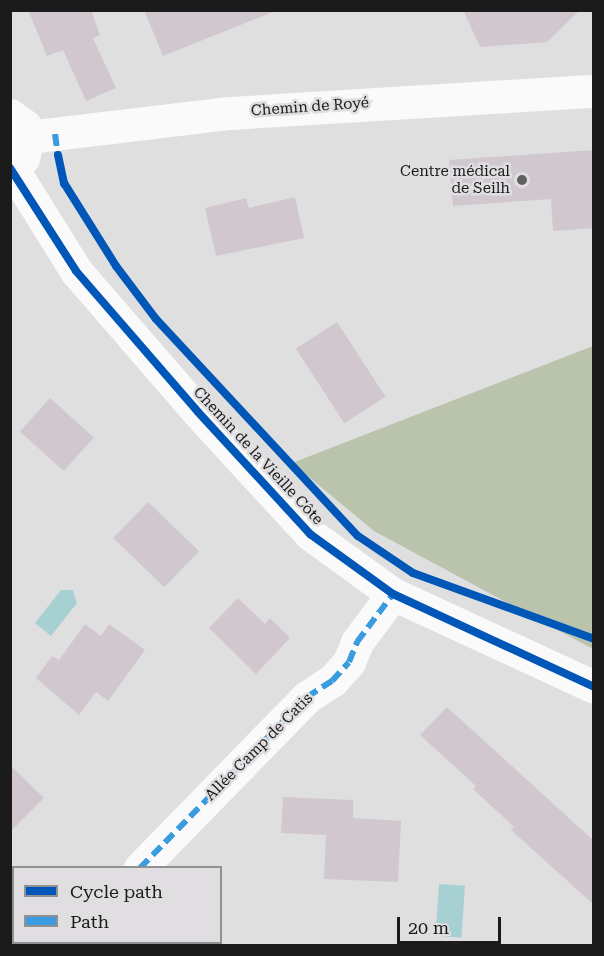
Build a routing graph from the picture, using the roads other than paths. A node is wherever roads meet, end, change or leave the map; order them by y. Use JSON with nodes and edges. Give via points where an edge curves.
{"nodes":[{"id":1,"x":594,"y":91,"type":"edge"},
{"id":2,"x":19,"y":126,"type":"edge"},
{"id":3,"x":11,"y":168,"type":"edge"},
{"id":4,"x":393,"y":594,"type":"junction"},
{"id":5,"x":594,"y":687,"type":"edge"},
{"id":6,"x":141,"y":866,"type":"edge"}],
"edges":[{"from":1,"to":2,"type":"street","name":"Chemin de Royé"},
{"from":2,"to":3,"type":"street","via":[[25,155]]},
{"from":3,"to":4,"type":"street","name":"Chemin de la Vieille Côte","via":[[76,271],[198,412],[310,534]]},
{"from":4,"to":5,"type":"street","name":"Chemin de la Vieille Côte"},
{"from":4,"to":6,"type":"street","name":"Allée Camp de Catis","via":[[338,675],[307,696]]}]}
